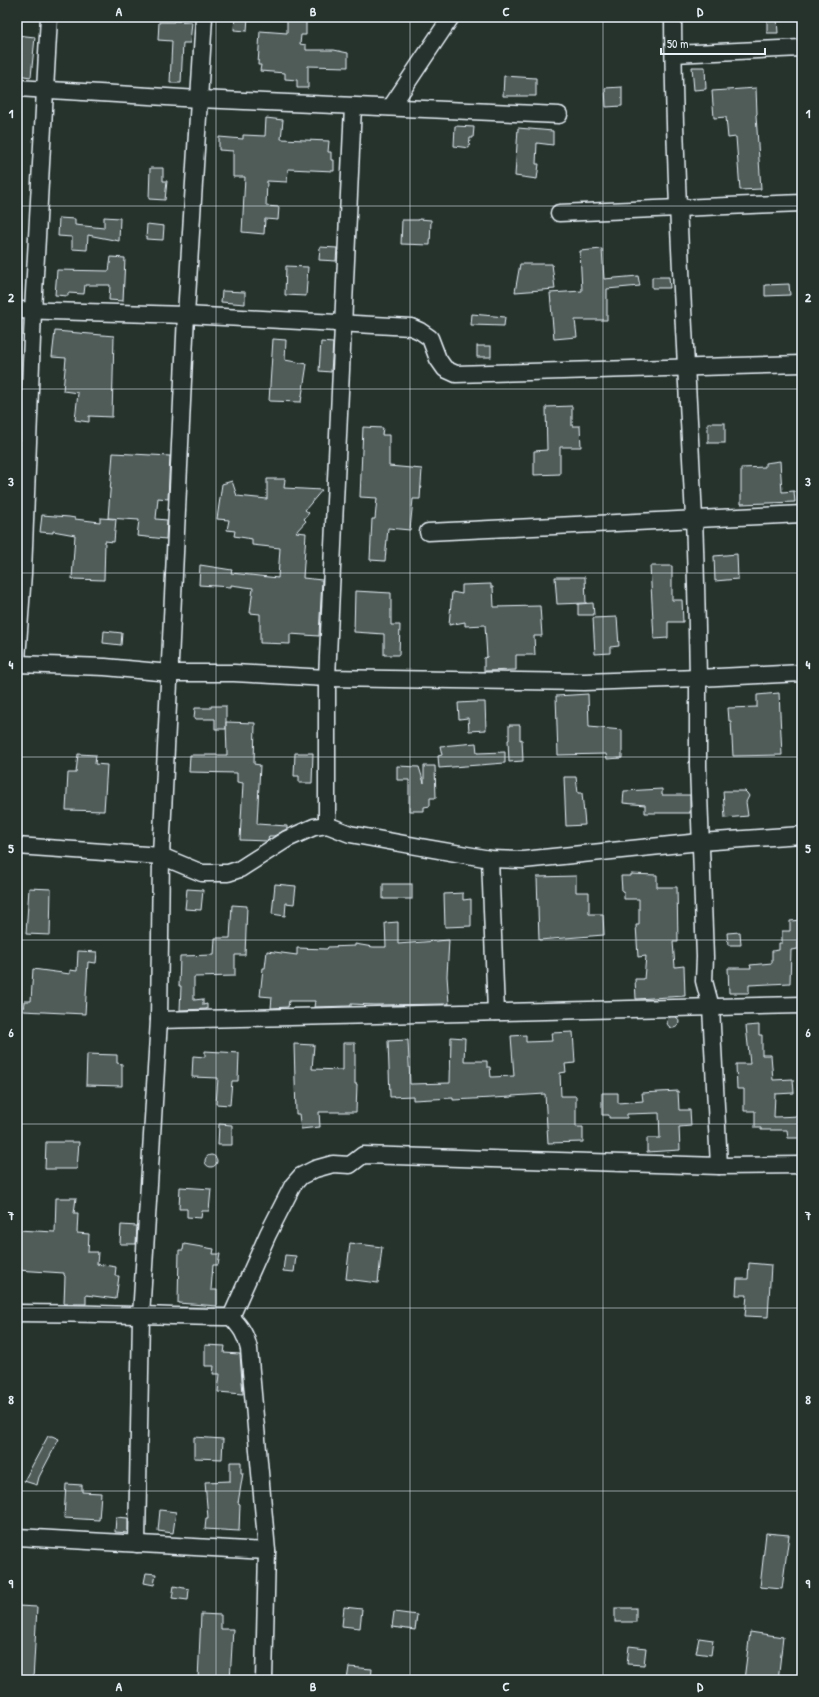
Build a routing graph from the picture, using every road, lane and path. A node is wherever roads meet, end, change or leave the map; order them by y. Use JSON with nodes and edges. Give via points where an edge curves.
{"nodes":[{"id":1,"x":49,"y":17,"type":"edge"},
{"id":2,"x":204,"y":17,"type":"edge"},
{"id":3,"x":451,"y":17,"type":"edge"},
{"id":4,"x":662,"y":17,"type":"edge"},
{"id":5,"x":673,"y":23,"type":"edge"},
{"id":6,"x":802,"y":48,"type":"edge"},
{"id":7,"x":674,"y":54,"type":"junction"},
{"id":8,"x":17,"y":88,"type":"edge"},
{"id":9,"x":44,"y":89,"type":"junction"},
{"id":10,"x":200,"y":99,"type":"junction"},
{"id":11,"x":353,"y":106,"type":"junction"},
{"id":12,"x":391,"y":107,"type":"junction"},
{"id":13,"x":559,"y":115,"type":"dead end"},
{"id":14,"x":802,"y":203,"type":"edge"},
{"id":15,"x":679,"y":208,"type":"junction"},
{"id":16,"x":559,"y":213,"type":"dead end"},
{"id":17,"x":25,"y":311,"type":"edge"},
{"id":18,"x":186,"y":315,"type":"junction"},
{"id":19,"x":343,"y":324,"type":"junction"},
{"id":20,"x":802,"y":364,"type":"edge"},
{"id":21,"x":685,"y":368,"type":"junction"},
{"id":22,"x":802,"y":514,"type":"edge"},
{"id":23,"x":694,"y":519,"type":"junction"},
{"id":24,"x":428,"y":532,"type":"dead end"},
{"id":25,"x":17,"y":660,"type":"edge"},
{"id":26,"x":17,"y":664,"type":"edge"},
{"id":27,"x":170,"y":673,"type":"junction"},
{"id":28,"x":802,"y":673,"type":"edge"},
{"id":29,"x":326,"y":678,"type":"junction"},
{"id":30,"x":698,"y":678,"type":"junction"},
{"id":31,"x":327,"y":825,"type":"junction"},
{"id":32,"x":802,"y":835,"type":"edge"},
{"id":33,"x":700,"y":842,"type":"junction"},
{"id":34,"x":17,"y":846,"type":"edge"},
{"id":35,"x":161,"y":856,"type":"junction"},
{"id":36,"x":490,"y":859,"type":"junction"},
{"id":37,"x":802,"y":1005,"type":"edge"},
{"id":38,"x":711,"y":1008,"type":"junction"},
{"id":39,"x":496,"y":1012,"type":"junction"},
{"id":40,"x":159,"y":1020,"type":"junction"},
{"id":41,"x":802,"y":1165,"type":"edge"},
{"id":42,"x":719,"y":1166,"type":"junction"},
{"id":43,"x":17,"y":1313,"type":"edge"},
{"id":44,"x":141,"y":1316,"type":"junction"},
{"id":45,"x":231,"y":1317,"type":"junction"},
{"id":46,"x":17,"y":1537,"type":"edge"},
{"id":47,"x":137,"y":1544,"type":"junction"},
{"id":48,"x":266,"y":1551,"type":"junction"},
{"id":49,"x":264,"y":1680,"type":"edge"}],
"edges":[{"from":1,"to":9,"type":"street"},
{"from":2,"to":10,"type":"street"},
{"from":3,"to":12,"type":"street"},
{"from":4,"to":5,"type":"street"},
{"from":5,"to":7,"type":"street"},
{"from":6,"to":7,"type":"street"},
{"from":7,"to":15,"type":"street"},
{"from":8,"to":9,"type":"street"},
{"from":9,"to":10,"type":"street"},
{"from":9,"to":17,"type":"street"},
{"from":10,"to":11,"type":"street"},
{"from":10,"to":18,"type":"street"},
{"from":11,"to":12,"type":"street"},
{"from":11,"to":19,"type":"street"},
{"from":12,"to":13,"type":"street"},
{"from":14,"to":15,"type":"street"},
{"from":15,"to":16,"type":"street"},
{"from":15,"to":21,"type":"street"},
{"from":17,"to":18,"type":"street"},
{"from":17,"to":25,"type":"street","via":[[23,573]]},
{"from":18,"to":19,"type":"street"},
{"from":18,"to":27,"type":"street"},
{"from":19,"to":21,"type":"street","via":[[411,327],[430,338],[445,369],[456,374]]},
{"from":19,"to":29,"type":"street"},
{"from":20,"to":21,"type":"street"},
{"from":21,"to":23,"type":"street"},
{"from":22,"to":23,"type":"street"},
{"from":23,"to":24,"type":"street"},
{"from":23,"to":30,"type":"street"},
{"from":26,"to":27,"type":"street","via":[[105,667]]},
{"from":27,"to":29,"type":"street","via":[[234,673]]},
{"from":27,"to":35,"type":"street"},
{"from":28,"to":30,"type":"street"},
{"from":29,"to":30,"type":"street","via":[[584,682]]},
{"from":29,"to":31,"type":"street"},
{"from":30,"to":33,"type":"street"},
{"from":31,"to":35,"type":"street","via":[[314,827],[287,839],[228,873],[202,873]]},
{"from":31,"to":36,"type":"street","via":[[350,834]]},
{"from":32,"to":33,"type":"street"},
{"from":33,"to":36,"type":"street","via":[[523,860]]},
{"from":33,"to":38,"type":"street","via":[[704,982]]},
{"from":34,"to":35,"type":"street"},
{"from":35,"to":40,"type":"street"},
{"from":36,"to":39,"type":"street"},
{"from":37,"to":38,"type":"street"},
{"from":38,"to":39,"type":"street"},
{"from":38,"to":42,"type":"street"},
{"from":39,"to":40,"type":"street"},
{"from":40,"to":44,"type":"street"},
{"from":41,"to":42,"type":"street"},
{"from":42,"to":45,"type":"street","via":[[364,1155],[350,1165],[325,1165],[301,1176],[293,1185]]},
{"from":43,"to":44,"type":"street"},
{"from":44,"to":45,"type":"street"},
{"from":44,"to":47,"type":"street"},
{"from":45,"to":48,"type":"street","via":[[242,1328],[249,1350]]},
{"from":46,"to":47,"type":"street"},
{"from":47,"to":48,"type":"street"},
{"from":48,"to":49,"type":"street"}]}
